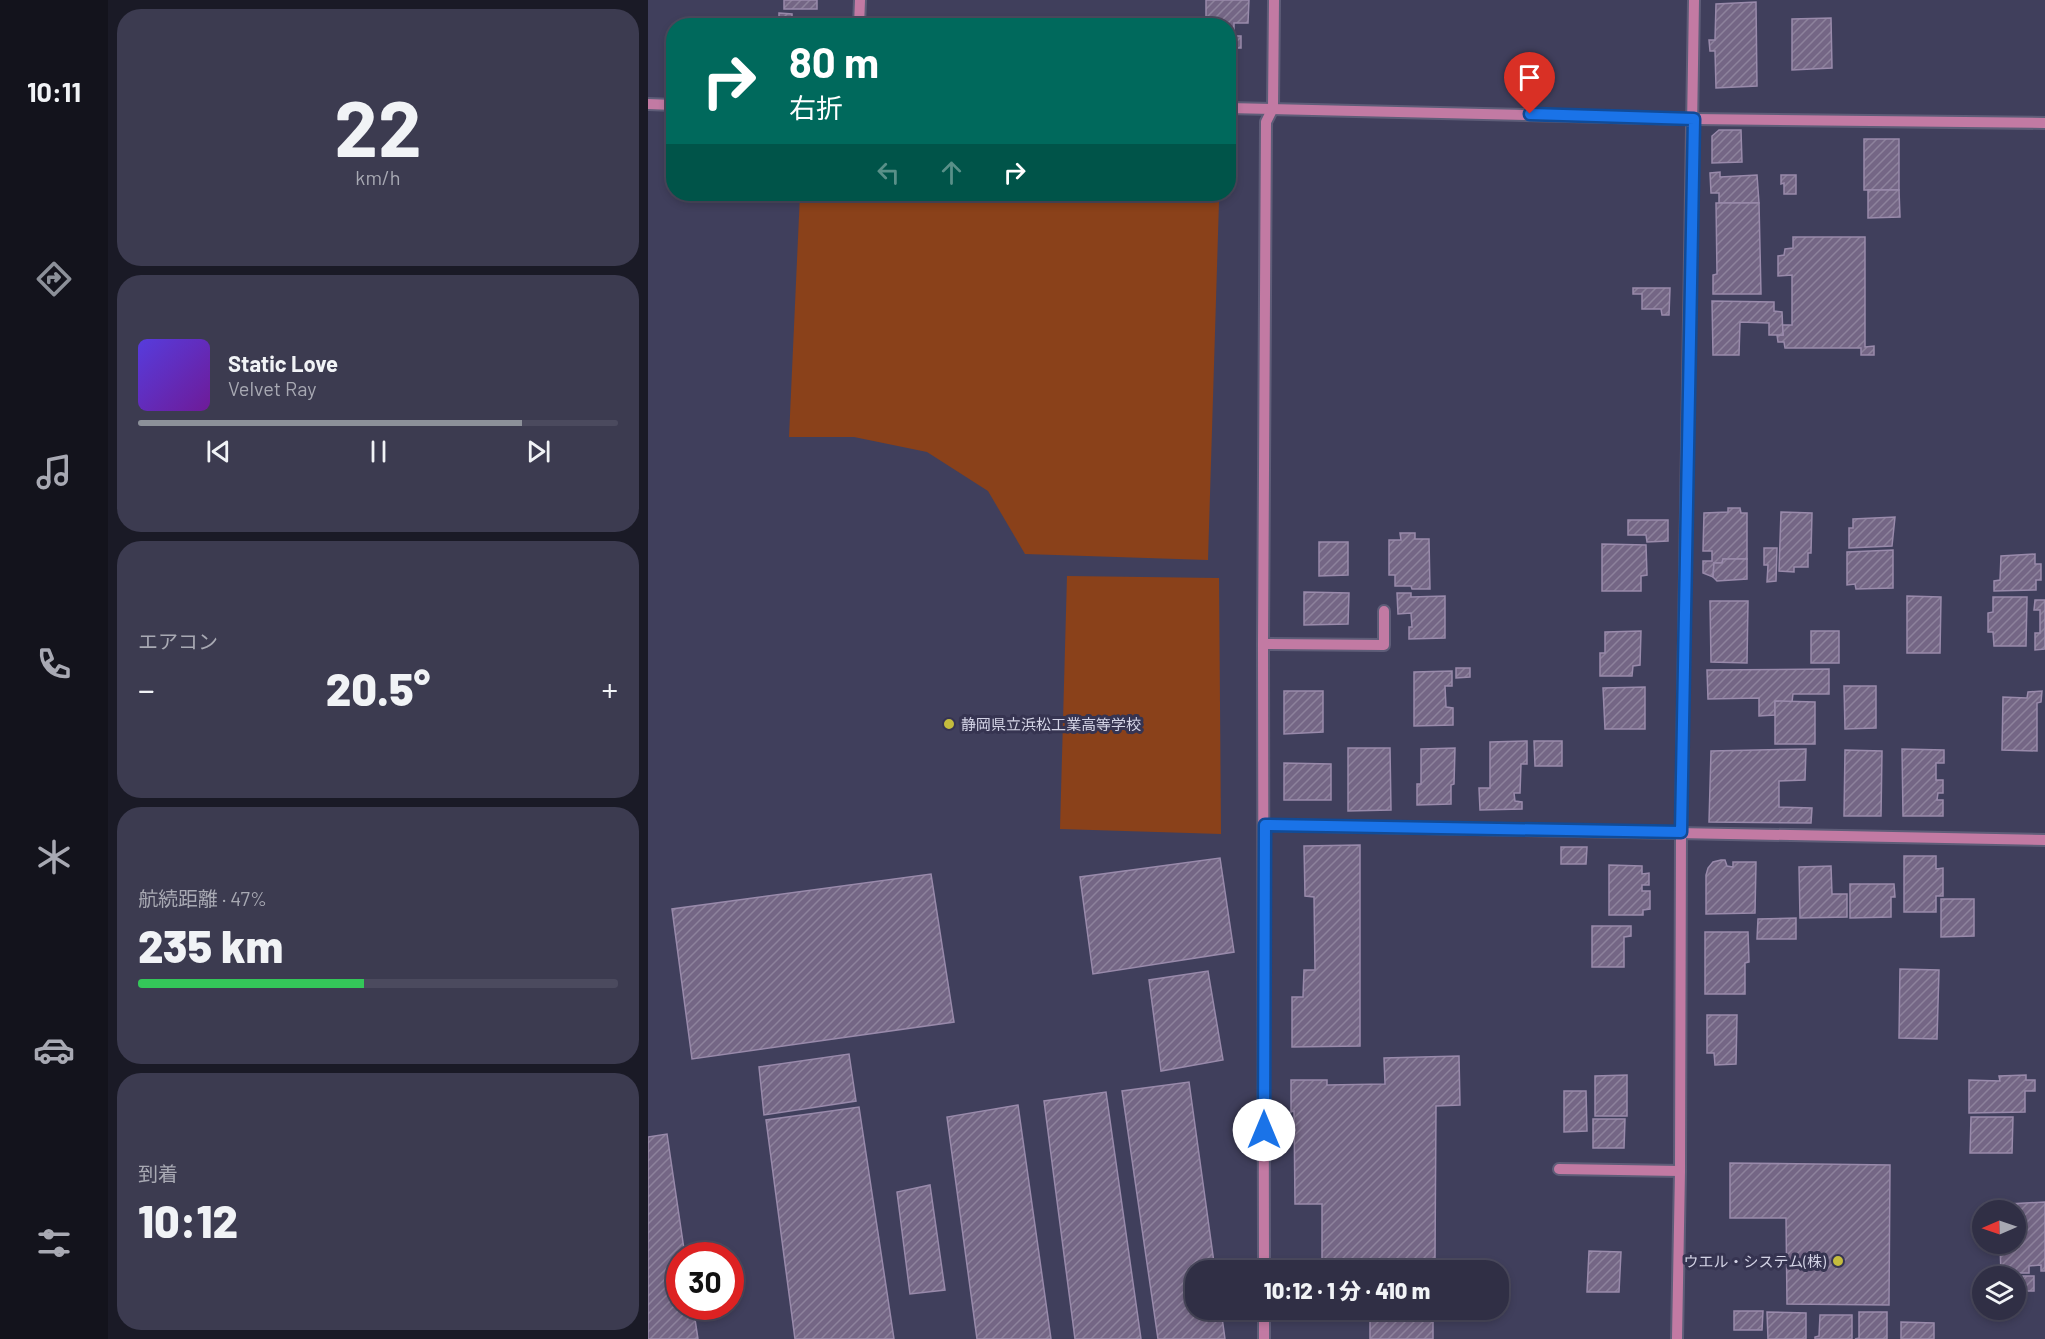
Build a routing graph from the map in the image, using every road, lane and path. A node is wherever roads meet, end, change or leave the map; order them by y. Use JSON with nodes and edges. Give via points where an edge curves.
{"nodes":[{"id":1,"x":860,"y":0,"type":"edge"},
{"id":2,"x":1274,"y":0,"type":"edge"},
{"id":3,"x":1694,"y":0,"type":"edge"},
{"id":4,"x":860,"y":18,"type":"edge"},
{"id":5,"x":648,"y":104,"type":"edge"},
{"id":6,"x":666,"y":105,"type":"edge"},
{"id":7,"x":1236,"y":108,"type":"edge"},
{"id":8,"x":1273,"y":108,"type":"junction"},
{"id":9,"x":1694,"y":119,"type":"junction"},
{"id":10,"x":2045,"y":123,"type":"edge"},
{"id":11,"x":1384,"y":610,"type":"dead end"},
{"id":12,"x":1263,"y":644,"type":"junction"},
{"id":13,"x":1265,"y":825,"type":"junction"},
{"id":14,"x":1681,"y":832,"type":"junction"},
{"id":15,"x":2045,"y":840,"type":"edge"},
{"id":16,"x":1559,"y":1169,"type":"dead end"},
{"id":17,"x":1680,"y":1171,"type":"junction"},
{"id":18,"x":1264,"y":1260,"type":"edge"},
{"id":19,"x":1264,"y":1320,"type":"edge"},
{"id":20,"x":1264,"y":1339,"type":"edge"},
{"id":21,"x":1677,"y":1339,"type":"edge"}],
"edges":[{"from":1,"to":4,"type":"street"},
{"from":2,"to":8,"type":"street"},
{"from":3,"to":9,"type":"street"},
{"from":5,"to":6,"type":"street"},
{"from":7,"to":8,"type":"street"},
{"from":8,"to":9,"type":"street"},
{"from":8,"to":12,"type":"street","via":[[1266,122]]},
{"from":9,"to":10,"type":"street"},
{"from":9,"to":14,"type":"street"},
{"from":11,"to":12,"type":"street","via":[[1384,645]]},
{"from":12,"to":13,"type":"street"},
{"from":13,"to":14,"type":"street"},
{"from":13,"to":18,"type":"street"},
{"from":14,"to":15,"type":"street"},
{"from":14,"to":17,"type":"street"},
{"from":16,"to":17,"type":"street"},
{"from":17,"to":21,"type":"street"},
{"from":19,"to":20,"type":"street"}]}
